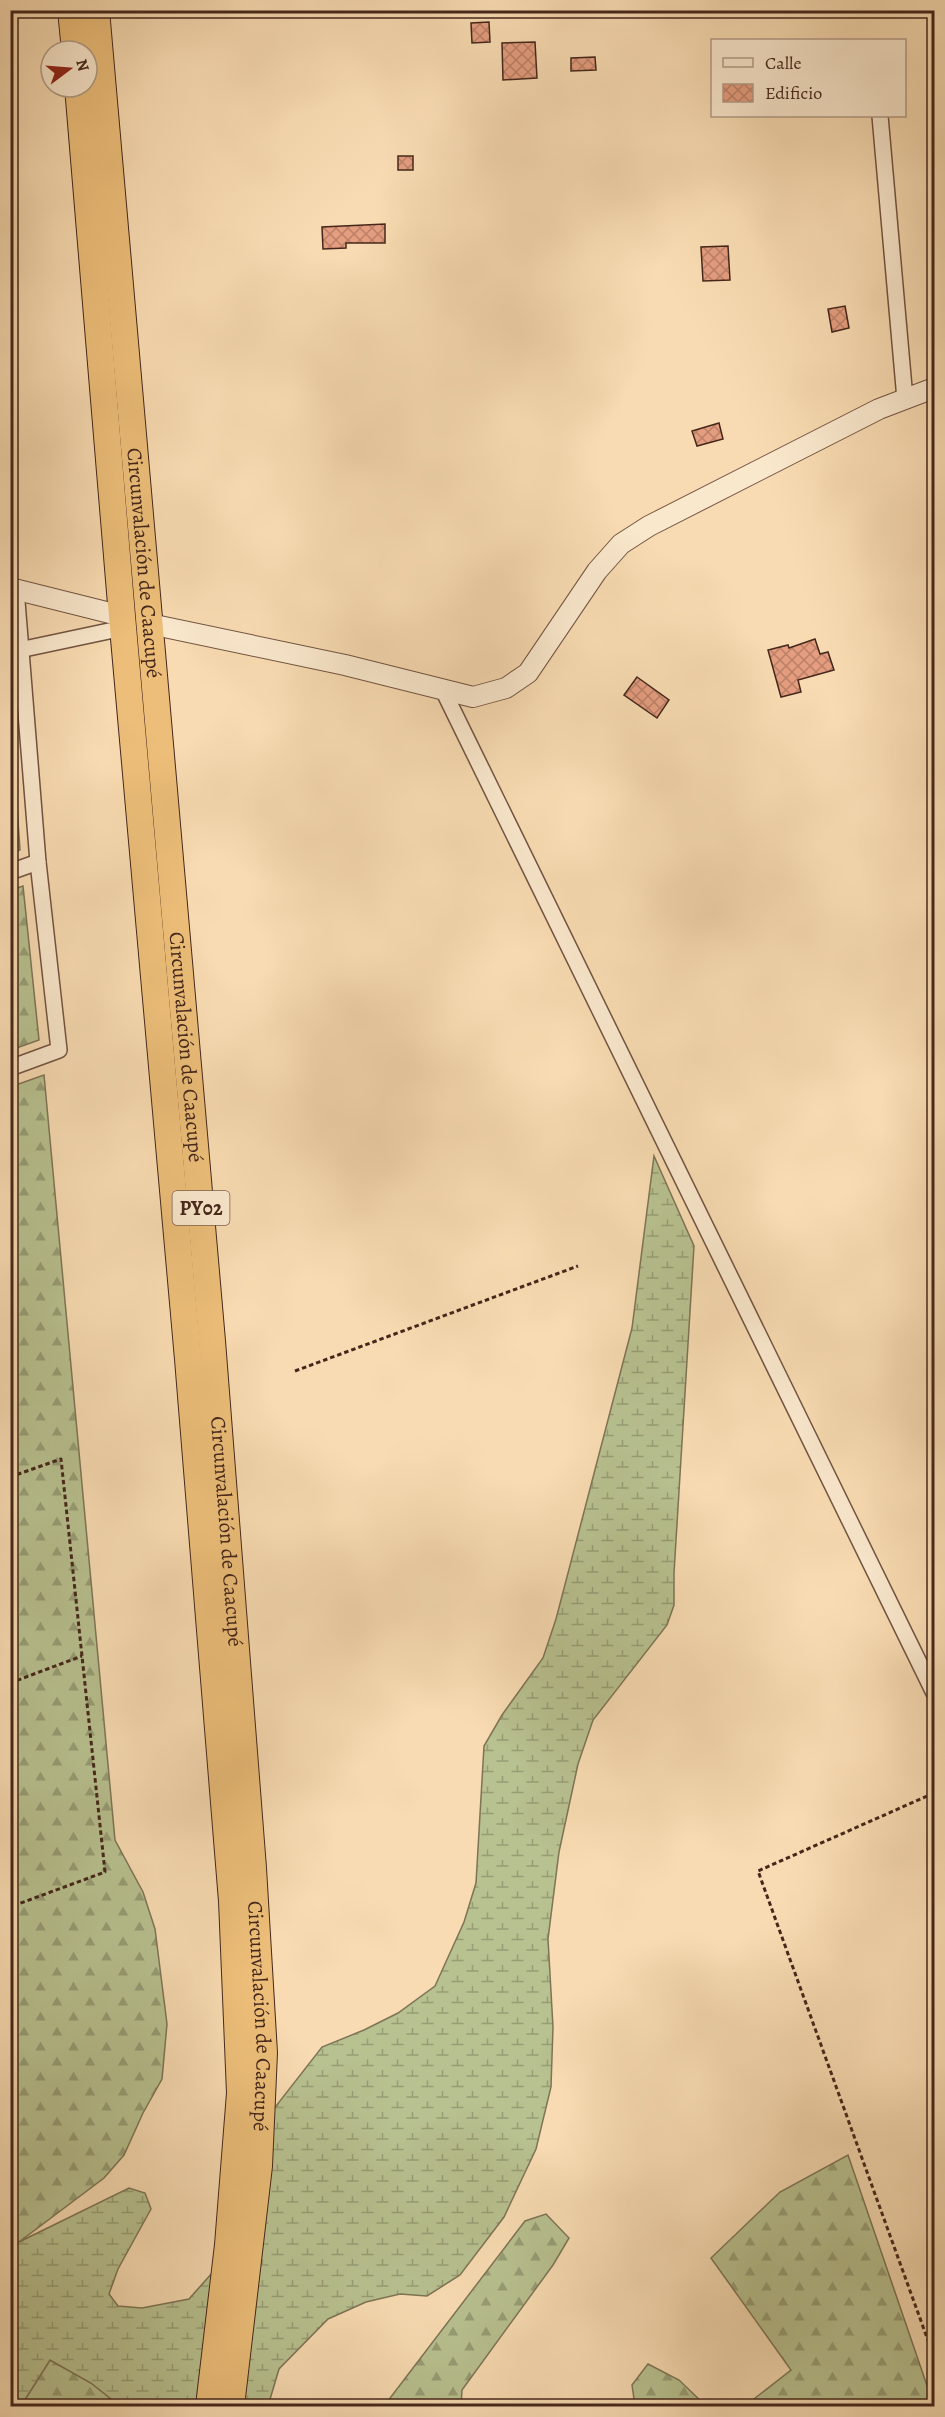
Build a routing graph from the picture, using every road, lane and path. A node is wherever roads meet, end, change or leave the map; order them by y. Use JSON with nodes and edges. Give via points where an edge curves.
{"nodes":[{"id":1,"x":71,"y":10,"type":"edge"},
{"id":2,"x":96,"y":10,"type":"edge"},
{"id":3,"x":74,"y":39,"type":"edge"},
{"id":4,"x":79,"y":99,"type":"edge"},
{"id":5,"x":880,"y":117,"type":"edge"},
{"id":6,"x":934,"y":388,"type":"edge"},
{"id":7,"x":905,"y":399,"type":"junction"},
{"id":8,"x":13,"y":588,"type":"edge"},
{"id":9,"x":122,"y":622,"type":"junction"},
{"id":10,"x":150,"y":624,"type":"junction"},
{"id":11,"x":16,"y":650,"type":"edge"},
{"id":12,"x":442,"y":688,"type":"junction"},
{"id":13,"x":38,"y":862,"type":"junction"},
{"id":14,"x":10,"y":872,"type":"edge"},
{"id":15,"x":10,"y":1068,"type":"edge"},
{"id":16,"x":578,"y":1266,"type":"dead end"},
{"id":17,"x":295,"y":1371,"type":"dead end"},
{"id":18,"x":10,"y":1477,"type":"edge"},
{"id":19,"x":82,"y":1656,"type":"junction"},
{"id":20,"x":10,"y":1683,"type":"edge"},
{"id":21,"x":934,"y":1693,"type":"edge"},
{"id":22,"x":934,"y":1792,"type":"edge"},
{"id":23,"x":10,"y":1907,"type":"edge"},
{"id":24,"x":934,"y":2357,"type":"edge"},
{"id":25,"x":209,"y":2406,"type":"edge"},
{"id":26,"x":231,"y":2406,"type":"edge"}],
"edges":[{"from":1,"to":3,"type":"highway"},
{"from":2,"to":10,"type":"highway","name":"Circunvalación de Caacupé","number":"PY02"},
{"from":4,"to":9,"type":"highway","name":"Circunvalación de Caacupé","number":"PY02"},
{"from":5,"to":7,"type":"street"},
{"from":6,"to":7,"type":"street"},
{"from":7,"to":12,"type":"street","via":[[649,526],[621,544],[597,571],[528,673],[506,688],[472,697]]},
{"from":8,"to":9,"type":"street"},
{"from":8,"to":11,"type":"street"},
{"from":9,"to":11,"type":"street"},
{"from":9,"to":25,"type":"highway","name":"Circunvalación de Caacupé","number":"PY02","via":[[232,1901],[240,2093],[228,2245]]},
{"from":10,"to":12,"type":"street"},
{"from":10,"to":26,"type":"highway","name":"Circunvalación de Caacupé","number":"PY02","via":[[212,1341],[264,2053],[259,2166]]},
{"from":11,"to":13,"type":"street"},
{"from":12,"to":21,"type":"street"},
{"from":13,"to":14,"type":"street"},
{"from":13,"to":15,"type":"street","via":[[58,1050]]},
{"from":16,"to":17,"type":"path"},
{"from":18,"to":19,"type":"path","via":[[61,1459]]},
{"from":19,"to":20,"type":"path"},
{"from":19,"to":23,"type":"path","via":[[105,1872]]},
{"from":22,"to":24,"type":"path","via":[[758,1871]]}]}
